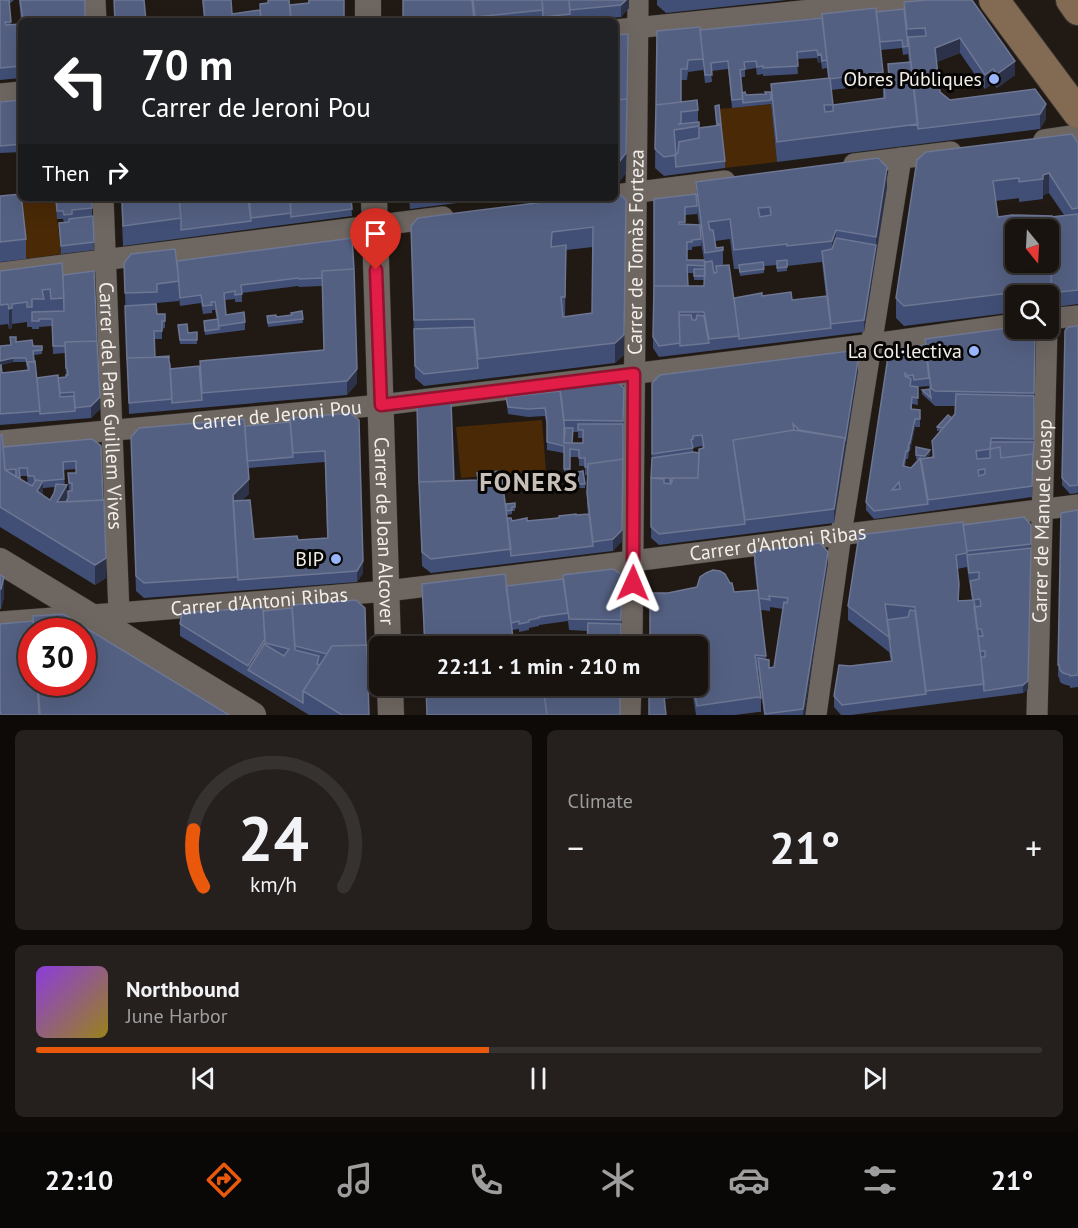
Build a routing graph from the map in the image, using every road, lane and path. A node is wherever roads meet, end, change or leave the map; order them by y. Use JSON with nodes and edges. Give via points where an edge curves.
{"nodes":[{"id":1,"x":96,"y":0,"type":"edge"},
{"id":2,"x":368,"y":0,"type":"edge"},
{"id":3,"x":638,"y":0,"type":"edge"},
{"id":4,"x":909,"y":0,"type":"edge"},
{"id":5,"x":994,"y":0,"type":"edge"},
{"id":6,"x":1071,"y":0,"type":"edge"},
{"id":7,"x":1078,"y":10,"type":"edge"},
{"id":8,"x":96,"y":18,"type":"edge"},
{"id":9,"x":368,"y":18,"type":"edge"},
{"id":10,"x":637,"y":28,"type":"junction"},
{"id":11,"x":618,"y":30,"type":"edge"},
{"id":12,"x":18,"y":92,"type":"edge"},
{"id":13,"x":0,"y":94,"type":"edge"},
{"id":14,"x":1078,"y":113,"type":"edge"},
{"id":15,"x":1078,"y":135,"type":"edge"},
{"id":16,"x":1019,"y":143,"type":"edge"},
{"id":17,"x":972,"y":149,"type":"edge"},
{"id":18,"x":901,"y":158,"type":"junction"},
{"id":19,"x":832,"y":167,"type":"edge"},
{"id":20,"x":740,"y":178,"type":"edge"},
{"id":21,"x":636,"y":192,"type":"junction"},
{"id":22,"x":618,"y":195,"type":"edge"},
{"id":23,"x":103,"y":201,"type":"edge"},
{"id":24,"x":374,"y":201,"type":"edge"},
{"id":25,"x":458,"y":215,"type":"edge"},
{"id":26,"x":375,"y":225,"type":"junction"},
{"id":27,"x":105,"y":260,"type":"junction"},
{"id":28,"x":0,"y":273,"type":"edge"},
{"id":29,"x":1078,"y":316,"type":"edge"},
{"id":30,"x":1059,"y":318,"type":"edge"},
{"id":31,"x":1005,"y":326,"type":"edge"},
{"id":32,"x":1047,"y":339,"type":"edge"},
{"id":33,"x":873,"y":344,"type":"junction"},
{"id":34,"x":634,"y":374,"type":"junction"},
{"id":35,"x":381,"y":405,"type":"junction"},
{"id":36,"x":112,"y":430,"type":"junction"},
{"id":37,"x":0,"y":441,"type":"edge"},
{"id":38,"x":1078,"y":505,"type":"edge"},
{"id":39,"x":1043,"y":509,"type":"junction"},
{"id":40,"x":841,"y":534,"type":"junction"},
{"id":41,"x":0,"y":561,"type":"edge"},
{"id":42,"x":633,"y":561,"type":"junction"},
{"id":43,"x":387,"y":591,"type":"junction"},
{"id":44,"x":119,"y":613,"type":"junction"},
{"id":45,"x":90,"y":616,"type":"junction"},
{"id":46,"x":0,"y":622,"type":"edge"},
{"id":47,"x":388,"y":636,"type":"edge"},
{"id":48,"x":632,"y":636,"type":"edge"},
{"id":49,"x":390,"y":696,"type":"edge"},
{"id":50,"x":631,"y":696,"type":"edge"},
{"id":51,"x":253,"y":715,"type":"edge"},
{"id":52,"x":391,"y":715,"type":"edge"},
{"id":53,"x":630,"y":715,"type":"edge"},
{"id":54,"x":816,"y":715,"type":"edge"},
{"id":55,"x":1037,"y":715,"type":"edge"}],
"edges":[{"from":1,"to":8,"type":"street"},
{"from":2,"to":9,"type":"street"},
{"from":3,"to":10,"type":"street","name":"Carrer de Tomàs Forteza"},
{"from":4,"to":10,"type":"street"},
{"from":5,"to":14,"type":"main road"},
{"from":6,"to":7,"type":"main road"},
{"from":10,"to":11,"type":"street"},
{"from":10,"to":21,"type":"street","name":"Carrer de Tomàs Forteza"},
{"from":12,"to":13,"type":"street"},
{"from":15,"to":16,"type":"street"},
{"from":17,"to":18,"type":"street"},
{"from":18,"to":19,"type":"street"},
{"from":18,"to":33,"type":"street"},
{"from":20,"to":21,"type":"street"},
{"from":21,"to":22,"type":"street"},
{"from":21,"to":34,"type":"street","name":"Carrer de Tomàs Forteza"},
{"from":23,"to":27,"type":"street","name":"Carrer del Pare Guillem Vives"},
{"from":24,"to":26,"type":"street","name":"Carrer de Joan Alcover"},
{"from":25,"to":26,"type":"street"},
{"from":26,"to":27,"type":"street"},
{"from":26,"to":35,"type":"street","name":"Carrer de Joan Alcover"},
{"from":27,"to":28,"type":"street"},
{"from":27,"to":36,"type":"street","name":"Carrer del Pare Guillem Vives"},
{"from":29,"to":30,"type":"street"},
{"from":31,"to":33,"type":"street","name":"Carrer de Jeroni Pou"},
{"from":32,"to":39,"type":"street","name":"Carrer de Manuel Guasp"},
{"from":33,"to":34,"type":"street","name":"Carrer de Jeroni Pou"},
{"from":33,"to":40,"type":"street"},
{"from":34,"to":35,"type":"street","name":"Carrer de Jeroni Pou"},
{"from":34,"to":42,"type":"street","name":"Carrer de Tomàs Forteza"},
{"from":35,"to":36,"type":"street","name":"Carrer de Jeroni Pou"},
{"from":35,"to":43,"type":"street","name":"Carrer de Joan Alcover"},
{"from":36,"to":37,"type":"street","name":"Carrer de Jeroni Pou"},
{"from":36,"to":44,"type":"street","name":"Carrer del Pare Guillem Vives"},
{"from":38,"to":39,"type":"street","name":"Carrer d'Antoni Ribas"},
{"from":39,"to":40,"type":"street","name":"Carrer d'Antoni Ribas"},
{"from":39,"to":55,"type":"street","name":"Carrer de Manuel Guasp"},
{"from":40,"to":42,"type":"street","name":"Carrer d'Antoni Ribas"},
{"from":40,"to":54,"type":"street"},
{"from":41,"to":45,"type":"street"},
{"from":42,"to":43,"type":"street","name":"Carrer d'Antoni Ribas"},
{"from":42,"to":48,"type":"street","name":"Carrer de Tomàs Forteza"},
{"from":43,"to":44,"type":"street","name":"Carrer d'Antoni Ribas"},
{"from":43,"to":47,"type":"street","name":"Carrer de Joan Alcover"},
{"from":44,"to":45,"type":"street"},
{"from":45,"to":46,"type":"street"},
{"from":45,"to":51,"type":"street"},
{"from":49,"to":52,"type":"street"},
{"from":50,"to":53,"type":"street"}]}
